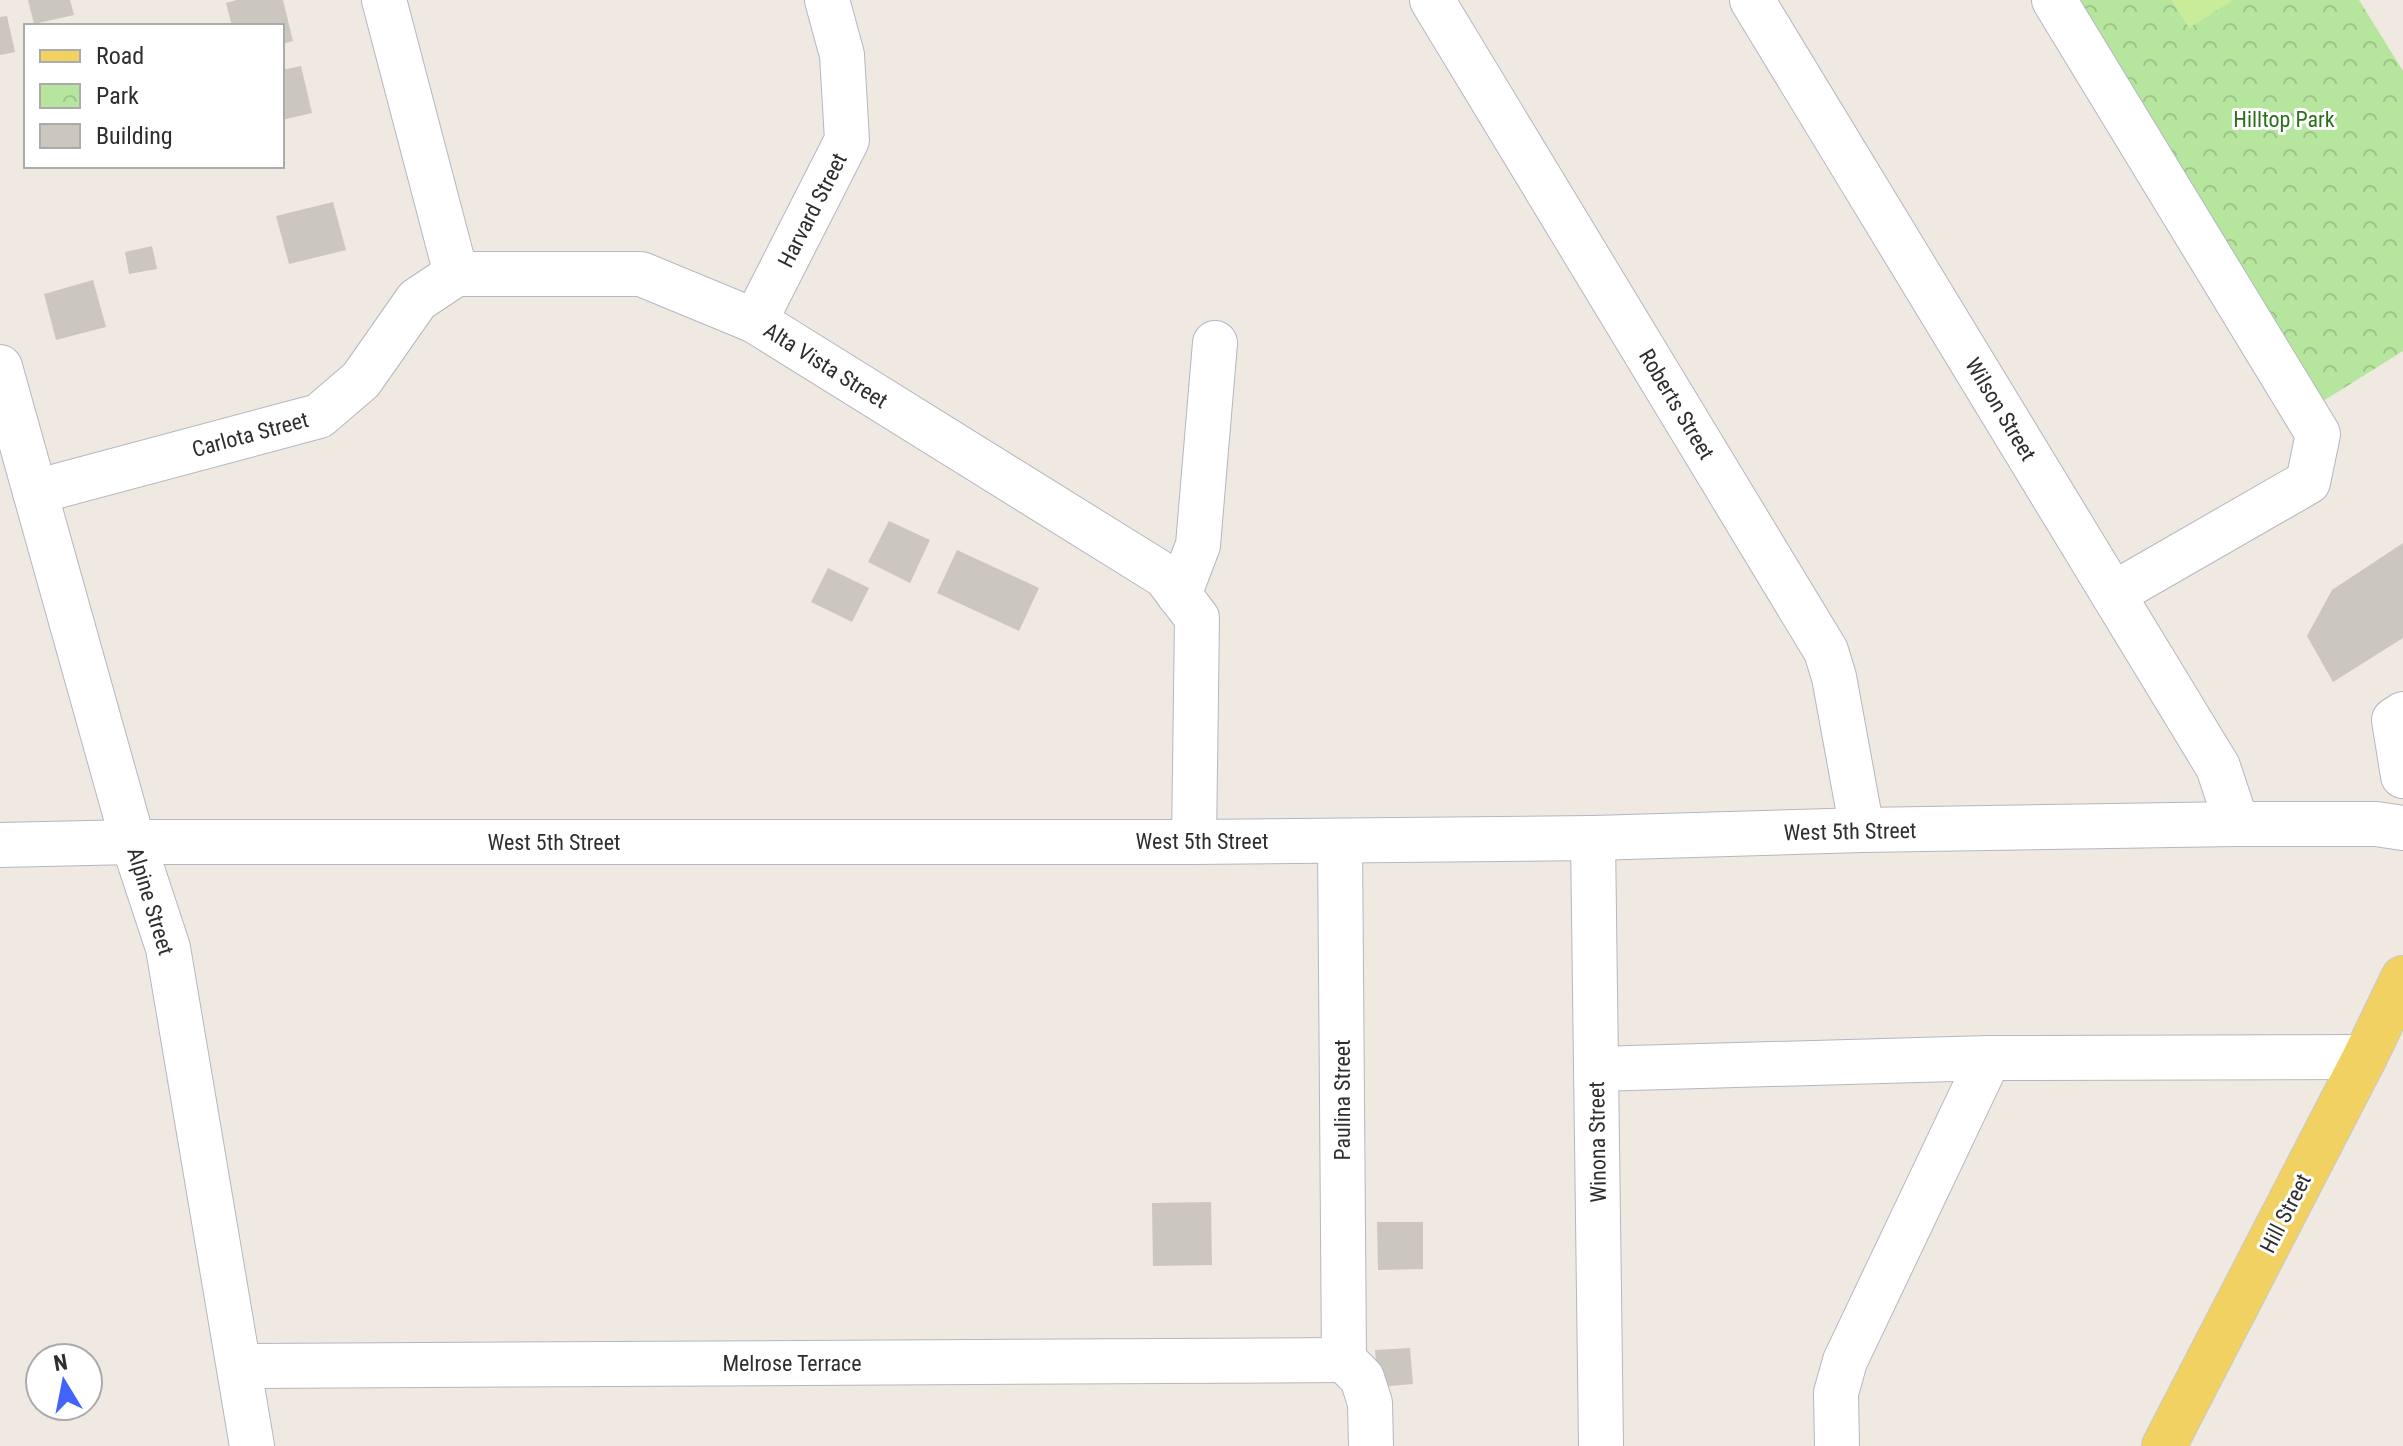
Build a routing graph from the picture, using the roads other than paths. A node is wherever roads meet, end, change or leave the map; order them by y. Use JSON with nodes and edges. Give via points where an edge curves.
{"nodes":[{"id":1,"x":384,"y":0,"type":"edge"},
{"id":2,"x":827,"y":0,"type":"edge"},
{"id":3,"x":1432,"y":0,"type":"edge"},
{"id":4,"x":1752,"y":0,"type":"edge"},
{"id":5,"x":2054,"y":0,"type":"edge"},
{"id":6,"x":456,"y":274,"type":"junction"},
{"id":7,"x":755,"y":321,"type":"junction"},
{"id":8,"x":1215,"y":343,"type":"dead end"},
{"id":9,"x":0,"y":367,"type":"edge"},
{"id":10,"x":22,"y":482,"type":"edge"},
{"id":11,"x":2113,"y":594,"type":"junction"},
{"id":12,"x":1179,"y":595,"type":"junction"},
{"id":13,"x":2403,"y":714,"type":"edge"},
{"id":14,"x":2403,"y":776,"type":"edge"},
{"id":15,"x":2237,"y":824,"type":"junction"},
{"id":16,"x":2403,"y":828,"type":"edge"},
{"id":17,"x":1862,"y":830,"type":"junction"},
{"id":18,"x":1593,"y":838,"type":"junction"},
{"id":19,"x":1340,"y":841,"type":"junction"},
{"id":20,"x":133,"y":842,"type":"junction"},
{"id":21,"x":1194,"y":842,"type":"junction"},
{"id":22,"x":0,"y":845,"type":"edge"},
{"id":23,"x":2403,"y":978,"type":"edge"},
{"id":24,"x":2365,"y":1057,"type":"junction"},
{"id":25,"x":1989,"y":1058,"type":"junction"},
{"id":26,"x":1596,"y":1069,"type":"junction"},
{"id":27,"x":1344,"y":1360,"type":"junction"},
{"id":28,"x":239,"y":1366,"type":"junction"},
{"id":29,"x":252,"y":1446,"type":"edge"},
{"id":30,"x":1371,"y":1446,"type":"edge"},
{"id":31,"x":1601,"y":1446,"type":"edge"},
{"id":32,"x":1837,"y":1446,"type":"edge"},
{"id":33,"x":2164,"y":1446,"type":"edge"}],
"edges":[{"from":1,"to":6,"type":"street"},
{"from":2,"to":7,"type":"street","name":"Harvard Street","via":[[842,55],[847,140]]},
{"from":3,"to":17,"type":"street","name":"Roberts Street","via":[[1826,651]]},
{"from":4,"to":11,"type":"street","name":"Wilson Street"},
{"from":5,"to":11,"type":"street","via":[[2318,434],[2308,482]]},
{"from":6,"to":7,"type":"street","name":"Alta Vista Street","via":[[641,274]]},
{"from":6,"to":10,"type":"street","name":"Carlota Street","via":[[417,300],[361,380],[319,416]]},
{"from":7,"to":12,"type":"street","name":"Alta Vista Street","via":[[1165,576]]},
{"from":8,"to":12,"type":"street","via":[[1198,545]]},
{"from":9,"to":10,"type":"street","name":"Alpine Street"},
{"from":10,"to":20,"type":"street","name":"Alpine Street"},
{"from":11,"to":15,"type":"street","name":"Wilson Street","via":[[2218,767]]},
{"from":12,"to":21,"type":"street","name":"Alta Vista Street","via":[[1197,618]]},
{"from":13,"to":14,"type":"street","via":[[2394,720]]},
{"from":15,"to":16,"type":"street","name":"West 5th Street"},
{"from":15,"to":17,"type":"street","name":"West 5th Street"},
{"from":17,"to":18,"type":"street","name":"West 5th Street"},
{"from":18,"to":19,"type":"street","name":"West 5th Street"},
{"from":18,"to":26,"type":"street","name":"Winona Street"},
{"from":19,"to":21,"type":"street","name":"West 5th Street"},
{"from":19,"to":27,"type":"street","name":"Paulina Street"},
{"from":20,"to":21,"type":"street","name":"West 5th Street"},
{"from":20,"to":22,"type":"street","name":"West 5th Street"},
{"from":20,"to":28,"type":"street","name":"Alpine Street","via":[[168,948]]},
{"from":23,"to":24,"type":"main road","name":"Hill Street"},
{"from":24,"to":25,"type":"street"},
{"from":24,"to":33,"type":"main road","name":"Hill Street"},
{"from":25,"to":26,"type":"street"},
{"from":25,"to":32,"type":"street","via":[[1845,1361],[1836,1393]]},
{"from":26,"to":31,"type":"street","name":"Winona Street"},
{"from":27,"to":28,"type":"street","name":"Melrose Terrace"},
{"from":27,"to":30,"type":"street","via":[[1362,1378],[1370,1403]]},
{"from":28,"to":29,"type":"street","name":"Alpine Street"}]}
